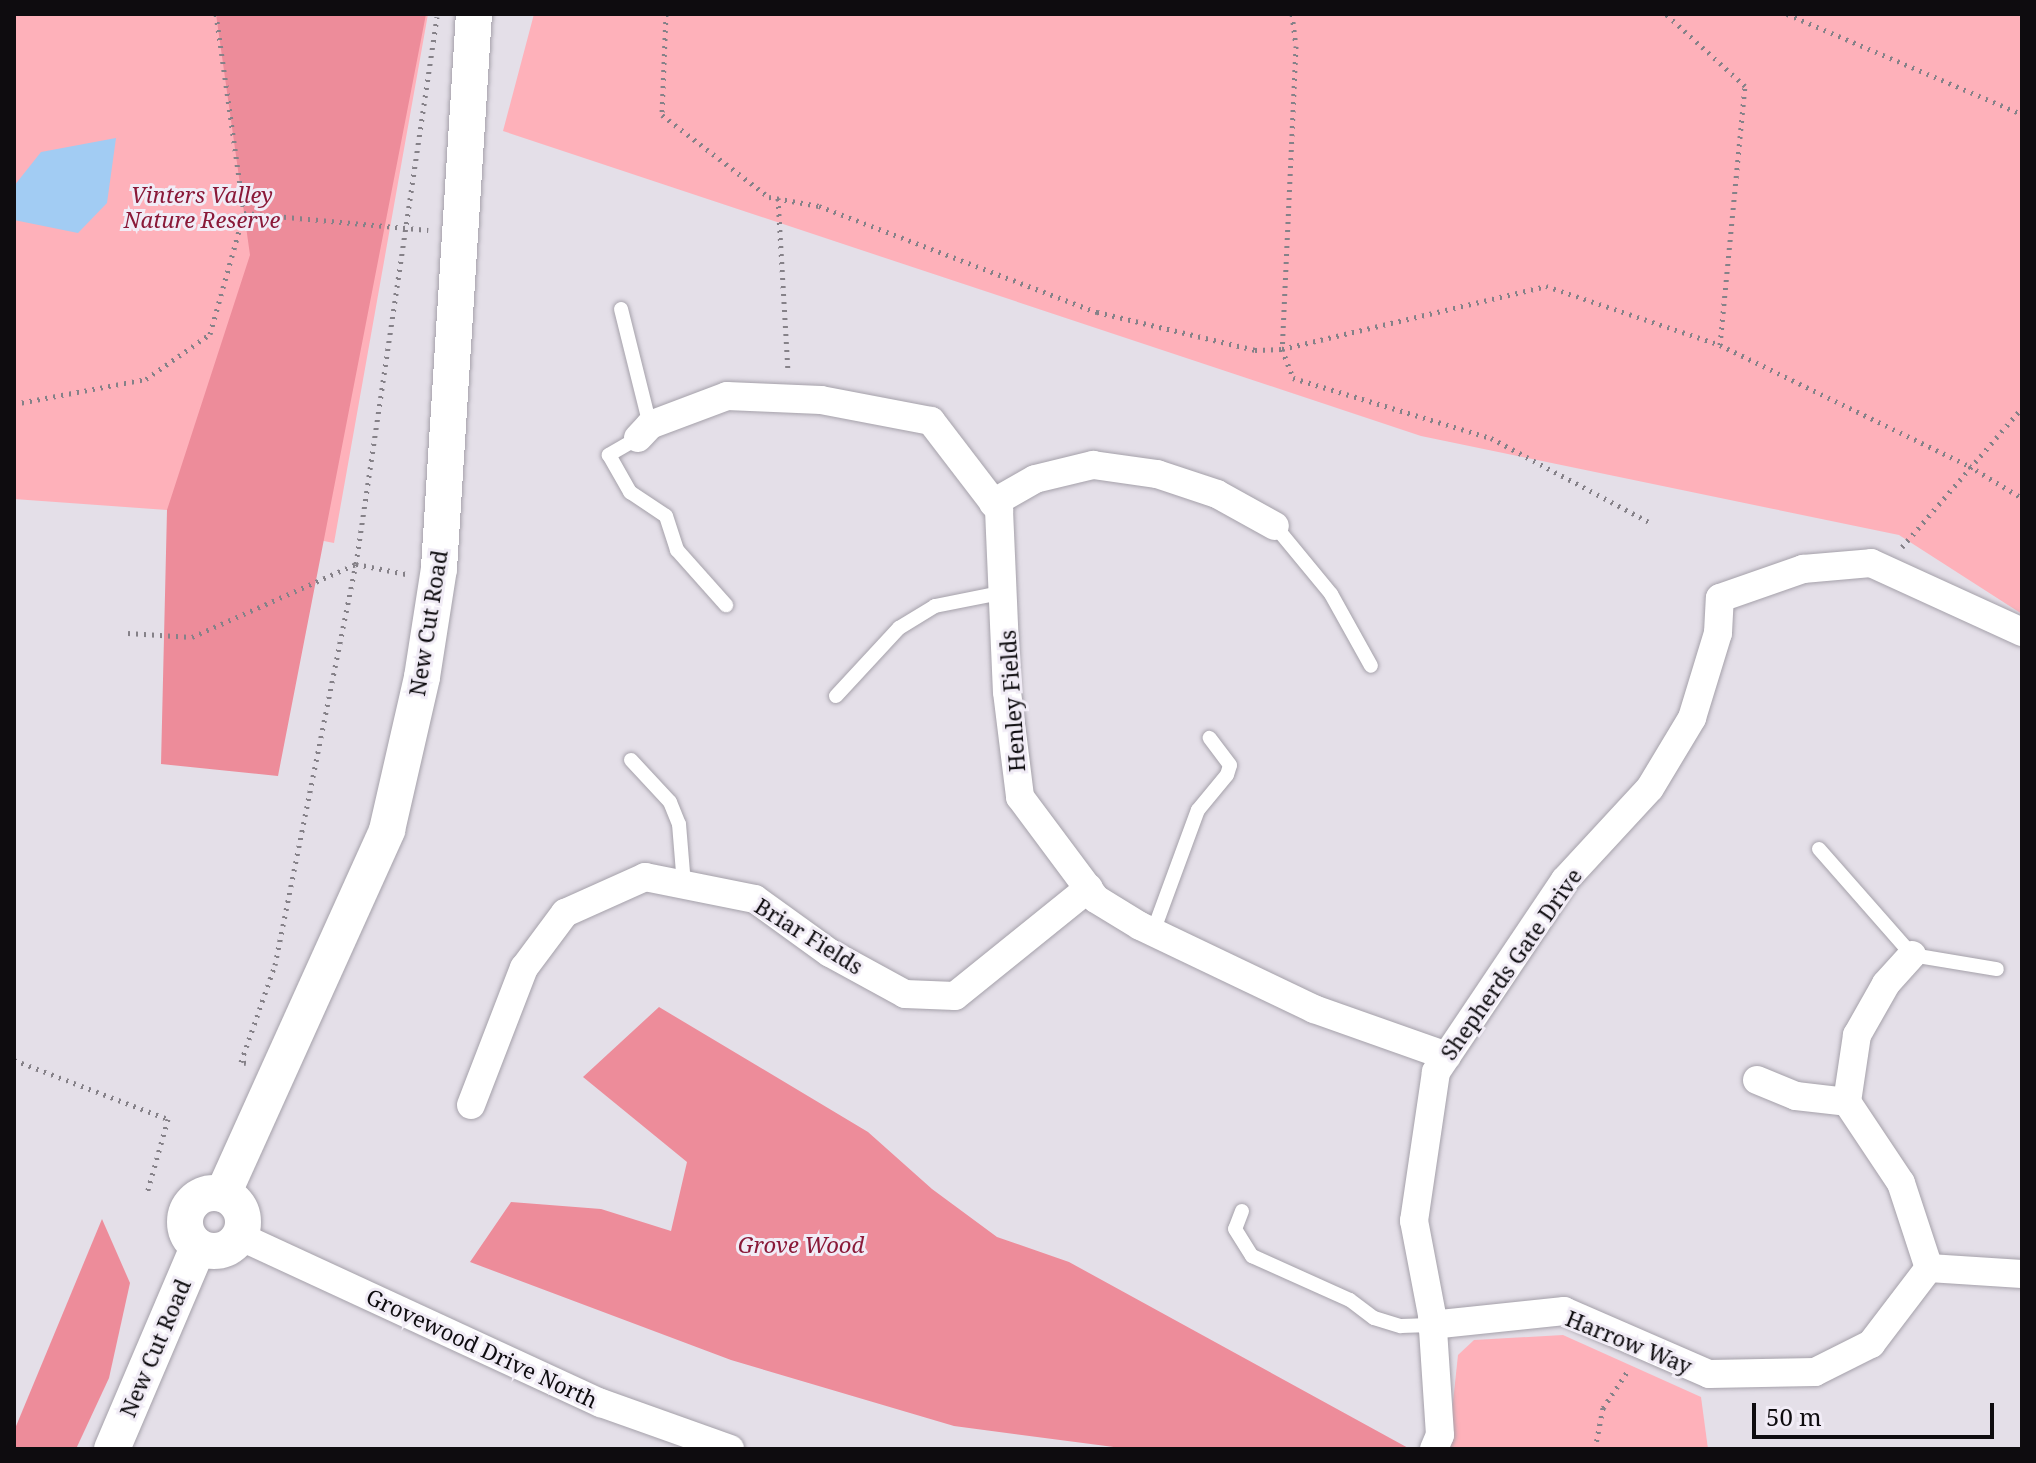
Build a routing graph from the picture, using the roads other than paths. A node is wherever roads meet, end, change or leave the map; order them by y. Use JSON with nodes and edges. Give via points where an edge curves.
{"nodes":[{"id":1,"x":474,"y":14,"type":"edge"},
{"id":2,"x":621,"y":309,"type":"dead end"},
{"id":3,"x":644,"y":431,"type":"junction"},
{"id":4,"x":993,"y":503,"type":"junction"},
{"id":5,"x":1275,"y":526,"type":"joint"},
{"id":6,"x":1005,"y":592,"type":"junction"},
{"id":7,"x":726,"y":605,"type":"dead end"},
{"id":8,"x":2022,"y":632,"type":"edge"},
{"id":9,"x":1371,"y":666,"type":"dead end"},
{"id":10,"x":836,"y":696,"type":"dead end"},
{"id":11,"x":1210,"y":738,"type":"dead end"},
{"id":12,"x":631,"y":760,"type":"dead end"},
{"id":13,"x":1819,"y":849,"type":"dead end"},
{"id":14,"x":684,"y":885,"type":"junction"},
{"id":15,"x":1089,"y":888,"type":"junction"},
{"id":16,"x":1153,"y":932,"type":"junction"},
{"id":17,"x":1912,"y":955,"type":"junction"},
{"id":18,"x":1997,"y":969,"type":"dead end"},
{"id":19,"x":1447,"y":1056,"type":"junction"},
{"id":20,"x":1757,"y":1080,"type":"dead end"},
{"id":21,"x":1847,"y":1102,"type":"junction"},
{"id":22,"x":471,"y":1105,"type":"dead end"},
{"id":23,"x":223,"y":1194,"type":"junction"},
{"id":24,"x":1242,"y":1211,"type":"dead end"},
{"id":25,"x":239,"y":1236,"type":"junction"},
{"id":26,"x":198,"y":1247,"type":"junction"},
{"id":27,"x":1929,"y":1268,"type":"junction"},
{"id":28,"x":2022,"y":1274,"type":"edge"},
{"id":29,"x":1431,"y":1325,"type":"junction"},
{"id":30,"x":112,"y":1449,"type":"edge"},
{"id":31,"x":730,"y":1449,"type":"edge"},
{"id":32,"x":1434,"y":1449,"type":"edge"}],
"edges":[{"from":1,"to":23,"type":"street","name":"New Cut Road","via":[[437,580],[387,830]]},
{"from":2,"to":3,"type":"lane"},
{"from":3,"to":4,"type":"street","name":"Henley Fields","via":[[727,396],[789,398],[931,421]]},
{"from":3,"to":7,"type":"lane","via":[[609,455],[630,492],[666,516],[677,550]]},
{"from":4,"to":5,"type":"street","via":[[1035,479],[1093,465],[1172,479],[1217,494]]},
{"from":4,"to":6,"type":"street","name":"Henley Fields","via":[[999,510]]},
{"from":5,"to":9,"type":"lane","via":[[1331,594]]},
{"from":6,"to":10,"type":"lane","via":[[935,606],[899,628]]},
{"from":6,"to":15,"type":"street","name":"Henley Fields","via":[[1007,692],[1020,797]]},
{"from":8,"to":19,"type":"street","name":"Shepherds Gate Drive","via":[[1871,563],[1803,569],[1720,598],[1718,633],[1692,718],[1650,788],[1565,880]]},
{"from":11,"to":16,"type":"lane","via":[[1230,765],[1198,810]]},
{"from":12,"to":14,"type":"lane","via":[[670,802],[679,824]]},
{"from":13,"to":17,"type":"lane"},
{"from":14,"to":15,"type":"street","name":"Briar Fields","via":[[755,899],[830,953],[905,994],[955,996]]},
{"from":14,"to":22,"type":"street","name":"Briar Fields","via":[[645,877],[565,913],[524,968]]},
{"from":15,"to":16,"type":"street","name":"Henley Fields","via":[[1096,899]]},
{"from":16,"to":19,"type":"street","name":"Henley Fields","via":[[1314,1009]]},
{"from":17,"to":18,"type":"lane"},
{"from":17,"to":21,"type":"street","via":[[1886,984],[1857,1035]]},
{"from":19,"to":29,"type":"street","name":"Shepherds Gate Drive","via":[[1436,1072],[1414,1221]]},
{"from":20,"to":21,"type":"street","via":[[1796,1096]]},
{"from":21,"to":27,"type":"street","via":[[1901,1183]]},
{"from":23,"to":25,"type":"street","via":[[240,1209]]},
{"from":23,"to":26,"type":"street","via":[[202,1195],[187,1210],[186,1232]]},
{"from":24,"to":29,"type":"lane","via":[[1235,1229],[1252,1256],[1350,1300],[1374,1318],[1401,1326]]},
{"from":25,"to":26,"type":"street","via":[[219,1251]]},
{"from":25,"to":31,"type":"street","name":"Grovewood Drive North","via":[[601,1403]]},
{"from":26,"to":30,"type":"street","name":"New Cut Road"},
{"from":27,"to":28,"type":"street"},
{"from":27,"to":29,"type":"street","name":"Harrow Way","via":[[1871,1344],[1815,1372],[1709,1374],[1564,1311]]},
{"from":29,"to":32,"type":"street","name":"Shepherds Gate Drive","via":[[1440,1435]]}]}
